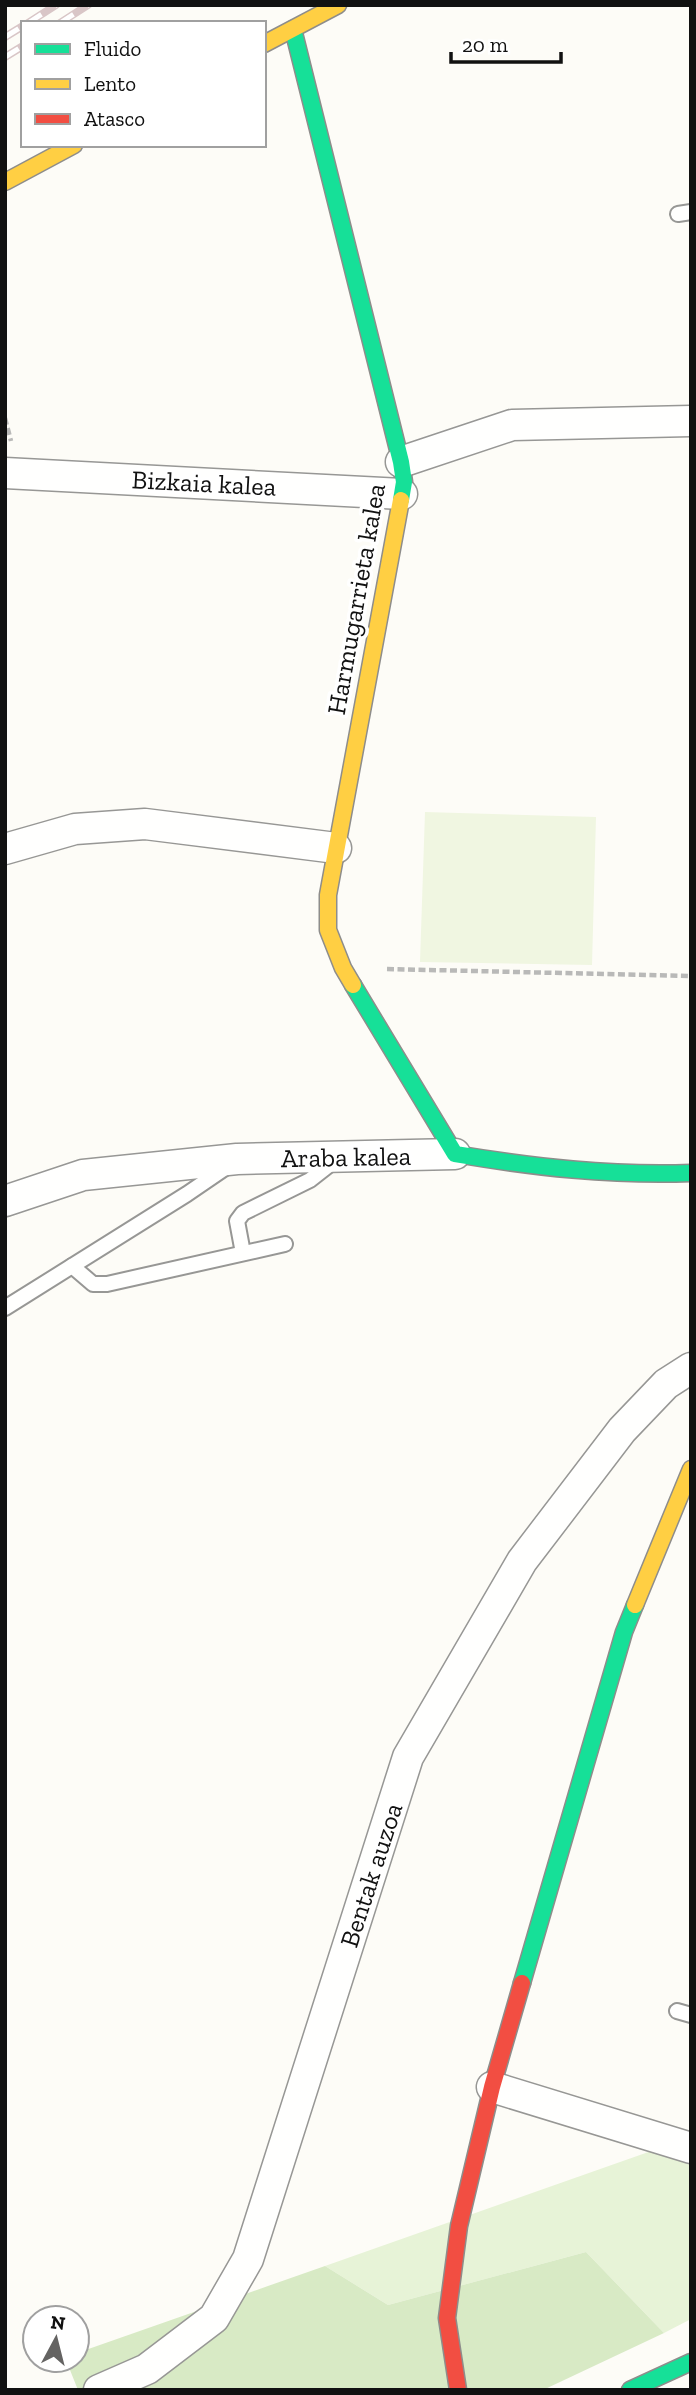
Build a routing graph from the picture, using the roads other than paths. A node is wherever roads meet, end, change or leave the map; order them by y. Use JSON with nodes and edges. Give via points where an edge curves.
{"nodes":[{"id":1,"x":338,"y":5,"type":"edge"},
{"id":2,"x":293,"y":29,"type":"junction"},
{"id":3,"x":266,"y":43,"type":"edge"},
{"id":4,"x":70,"y":147,"type":"edge"},
{"id":5,"x":5,"y":182,"type":"edge"},
{"id":6,"x":691,"y":421,"type":"edge"},
{"id":7,"x":401,"y":461,"type":"junction"},
{"id":8,"x":5,"y":473,"type":"edge"},
{"id":9,"x":402,"y":494,"type":"junction"},
{"id":10,"x":336,"y":848,"type":"junction"},
{"id":11,"x":5,"y":849,"type":"edge"},
{"id":12,"x":455,"y":1154,"type":"junction"},
{"id":13,"x":340,"y":1157,"type":"junction"},
{"id":14,"x":237,"y":1159,"type":"junction"},
{"id":15,"x":691,"y":1173,"type":"edge"},
{"id":16,"x":5,"y":1201,"type":"edge"},
{"id":17,"x":285,"y":1244,"type":"dead end"},
{"id":18,"x":243,"y":1253,"type":"junction"},
{"id":19,"x":72,"y":1266,"type":"junction"},
{"id":20,"x":5,"y":1308,"type":"edge"},
{"id":21,"x":691,"y":1368,"type":"edge"},
{"id":22,"x":691,"y":1469,"type":"edge"},
{"id":23,"x":492,"y":2087,"type":"junction"},
{"id":24,"x":691,"y":2148,"type":"edge"},
{"id":25,"x":691,"y":2361,"type":"edge"},
{"id":26,"x":99,"y":2390,"type":"edge"},
{"id":27,"x":458,"y":2390,"type":"edge"},
{"id":28,"x":631,"y":2390,"type":"edge"}],
"edges":[{"from":1,"to":2,"type":"main road"},
{"from":2,"to":3,"type":"main road"},
{"from":2,"to":7,"type":"main road","name":"Harmugarrieta kalea"},
{"from":4,"to":5,"type":"main road"},
{"from":6,"to":7,"type":"street","via":[[512,425]]},
{"from":7,"to":9,"type":"main road","name":"Harmugarrieta kalea"},
{"from":8,"to":9,"type":"street","name":"Bizkaia kalea"},
{"from":9,"to":10,"type":"main road","name":"Harmugarrieta kalea"},
{"from":10,"to":11,"type":"street","via":[[145,824],[75,829]]},
{"from":10,"to":12,"type":"main road","name":"Harmugarrieta kalea","via":[[328,930],[343,968]]},
{"from":12,"to":13,"type":"street","name":"Araba kalea"},
{"from":12,"to":15,"type":"main road","name":"Araba kalea","via":[[549,1169]]},
{"from":13,"to":14,"type":"street","name":"Araba kalea"},
{"from":13,"to":18,"type":"lane","via":[[310,1180],[243,1213],[237,1221]]},
{"from":14,"to":16,"type":"street","name":"Araba kalea","via":[[83,1175]]},
{"from":14,"to":19,"type":"lane"},
{"from":17,"to":18,"type":"lane"},
{"from":18,"to":19,"type":"lane","via":[[107,1284],[93,1284]]},
{"from":19,"to":20,"type":"lane"},
{"from":21,"to":26,"type":"street","name":"Bentak auzoa","via":[[666,1384],[622,1430],[522,1561],[408,1757],[248,2259],[214,2318],[147,2369]]},
{"from":22,"to":23,"type":"main road","via":[[624,1632]]},
{"from":23,"to":24,"type":"street"},
{"from":23,"to":27,"type":"main road","via":[[459,2226],[447,2318]]},
{"from":25,"to":28,"type":"main road"}]}
